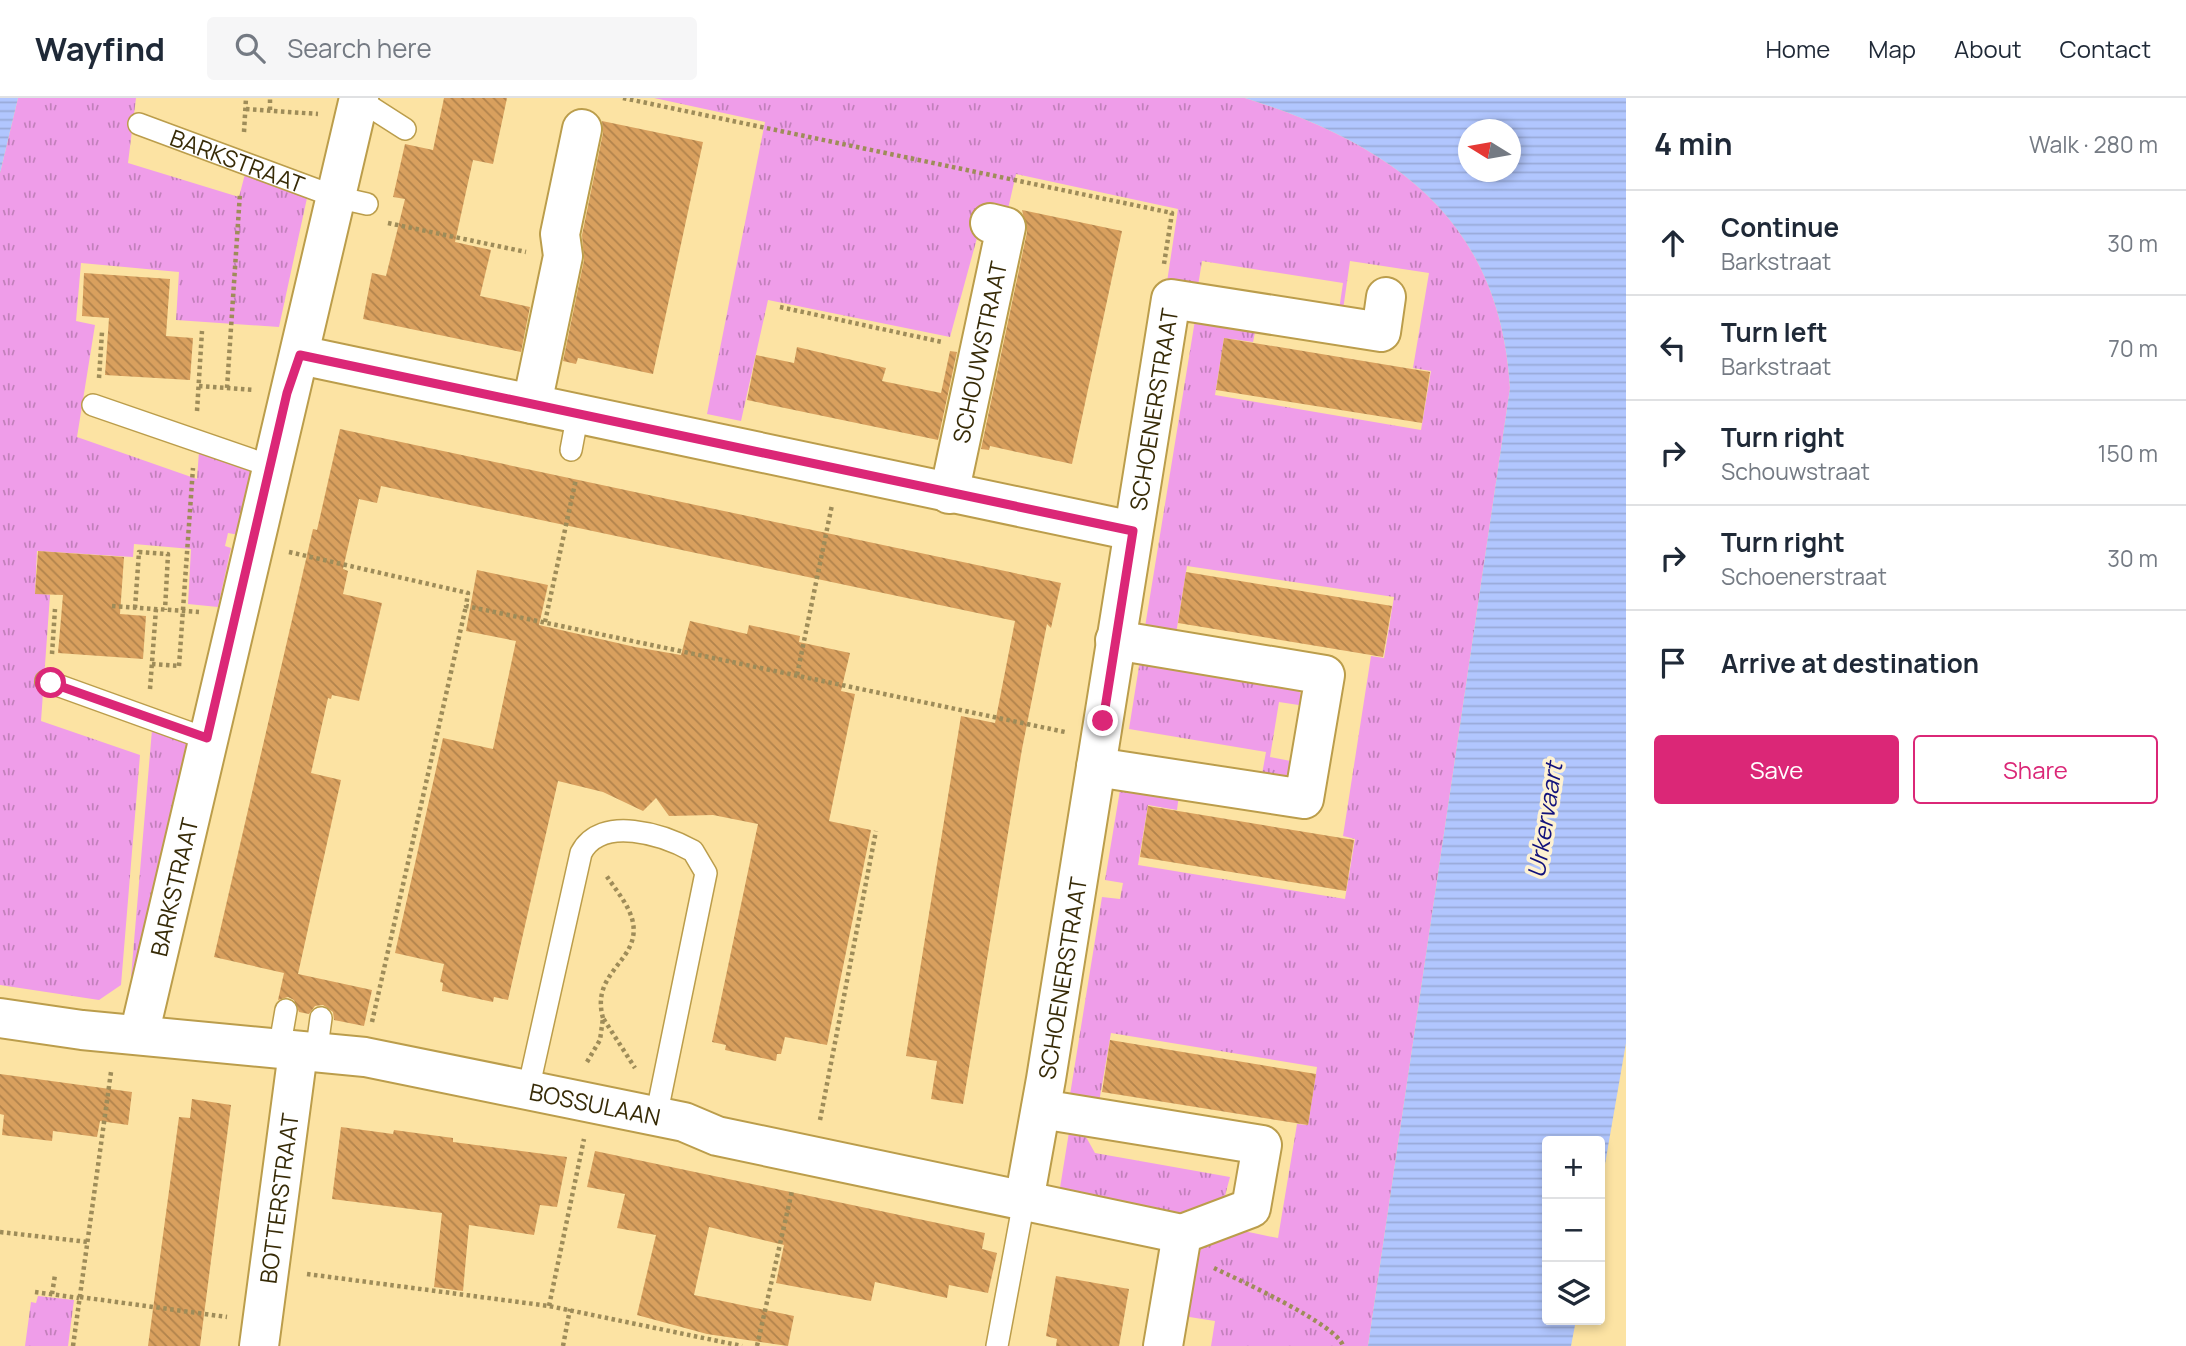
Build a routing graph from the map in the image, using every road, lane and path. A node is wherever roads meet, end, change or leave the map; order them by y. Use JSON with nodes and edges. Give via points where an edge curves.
{"nodes":[{"id":1,"x":270,"y":98,"type":"edge"},
{"id":2,"x":358,"y":98,"type":"edge"},
{"id":3,"x":623,"y":98,"type":"edge"},
{"id":4,"x":246,"y":103,"type":"edge"},
{"id":5,"x":270,"y":110,"type":"junction"},
{"id":6,"x":320,"y":114,"type":"dead end"},
{"id":7,"x":139,"y":124,"type":"dead end"},
{"id":8,"x":405,"y":129,"type":"dead end"},
{"id":9,"x":582,"y":129,"type":"dead end"},
{"id":10,"x":240,"y":183,"type":"dead end"},
{"id":11,"x":360,"y":207,"type":"junction"},
{"id":12,"x":990,"y":223,"type":"dead end"},
{"id":13,"x":540,"y":255,"type":"dead end"},
{"id":14,"x":1162,"y":275,"type":"dead end"},
{"id":15,"x":1386,"y":297,"type":"dead end"},
{"id":16,"x":780,"y":307,"type":"dead end"},
{"id":17,"x":202,"y":331,"type":"dead end"},
{"id":18,"x":102,"y":332,"type":"dead end"},
{"id":19,"x":953,"y":345,"type":"dead end"},
{"id":20,"x":300,"y":355,"type":"junction"},
{"id":21,"x":227,"y":388,"type":"junction"},
{"id":22,"x":268,"y":391,"type":"dead end"},
{"id":23,"x":532,"y":404,"type":"junction"},
{"id":24,"x":95,"y":406,"type":"joint"},
{"id":25,"x":575,"y":443,"type":"junction"},
{"id":26,"x":194,"y":462,"type":"dead end"},
{"id":27,"x":270,"y":466,"type":"junction"},
{"id":28,"x":949,"y":494,"type":"junction"},
{"id":29,"x":832,"y":507,"type":"dead end"},
{"id":30,"x":1133,"y":531,"type":"junction"},
{"id":31,"x":287,"y":552,"type":"dead end"},
{"id":32,"x":112,"y":606,"type":"dead end"},
{"id":33,"x":466,"y":606,"type":"junction"},
{"id":34,"x":135,"y":608,"type":"junction"},
{"id":35,"x":55,"y":609,"type":"dead end"},
{"id":36,"x":156,"y":609,"type":"junction"},
{"id":37,"x":165,"y":610,"type":"junction"},
{"id":38,"x":182,"y":611,"type":"junction"},
{"id":39,"x":204,"y":613,"type":"dead end"},
{"id":40,"x":545,"y":622,"type":"junction"},
{"id":41,"x":1115,"y":640,"type":"junction"},
{"id":42,"x":154,"y":662,"type":"dead end"},
{"id":43,"x":179,"y":666,"type":"dead end"},
{"id":44,"x":797,"y":675,"type":"junction"},
{"id":45,"x":48,"y":682,"type":"joint"},
{"id":46,"x":217,"y":715,"type":"junction"},
{"id":47,"x":1069,"y":733,"type":"dead end"},
{"id":48,"x":1096,"y":767,"type":"junction"},
{"id":49,"x":876,"y":831,"type":"dead end"},
{"id":50,"x":601,"y":867,"type":"dead end"},
{"id":51,"x":286,"y":1010,"type":"dead end"},
{"id":52,"x":0,"y":1018,"type":"edge"},
{"id":53,"x":603,"y":1018,"type":"junction"},
{"id":54,"x":370,"y":1028,"type":"dead end"},
{"id":55,"x":139,"y":1035,"type":"junction"},
{"id":56,"x":304,"y":1043,"type":"junction"},
{"id":57,"x":583,"y":1070,"type":"dead end"},
{"id":58,"x":110,"y":1073,"type":"dead end"},
{"id":59,"x":639,"y":1075,"type":"dead end"},
{"id":60,"x":528,"y":1090,"type":"junction"},
{"id":61,"x":822,"y":1101,"type":"dead end"},
{"id":62,"x":1041,"y":1108,"type":"junction"},
{"id":63,"x":656,"y":1117,"type":"junction"},
{"id":64,"x":584,"y":1140,"type":"dead end"},
{"id":65,"x":793,"y":1185,"type":"dead end"},
{"id":66,"x":1024,"y":1202,"type":"junction"},
{"id":67,"x":0,"y":1232,"type":"edge"},
{"id":68,"x":1182,"y":1234,"type":"junction"},
{"id":69,"x":88,"y":1242,"type":"junction"},
{"id":70,"x":1206,"y":1264,"type":"dead end"},
{"id":71,"x":308,"y":1273,"type":"dead end"},
{"id":72,"x":55,"y":1275,"type":"dead end"},
{"id":73,"x":35,"y":1292,"type":"dead end"},
{"id":74,"x":52,"y":1294,"type":"junction"},
{"id":75,"x":80,"y":1297,"type":"junction"},
{"id":76,"x":549,"y":1306,"type":"junction"},
{"id":77,"x":570,"y":1310,"type":"junction"},
{"id":78,"x":230,"y":1317,"type":"dead end"},
{"id":79,"x":73,"y":1346,"type":"edge"},
{"id":80,"x":259,"y":1346,"type":"edge"},
{"id":81,"x":563,"y":1346,"type":"edge"},
{"id":82,"x":742,"y":1346,"type":"edge"},
{"id":83,"x":757,"y":1346,"type":"edge"},
{"id":84,"x":997,"y":1346,"type":"edge"},
{"id":85,"x":1163,"y":1346,"type":"edge"},
{"id":86,"x":1343,"y":1346,"type":"edge"}],
"edges":[{"from":1,"to":5,"type":"path"},
{"from":2,"to":8,"type":"lane"},
{"from":2,"to":11,"type":"street","name":"BARKSTRAAT"},
{"from":3,"to":14,"type":"path","via":[[1172,213]]},
{"from":4,"to":5,"type":"path"},
{"from":5,"to":6,"type":"path"},
{"from":7,"to":11,"type":"lane","name":"BARKSTRAAT"},
{"from":9,"to":23,"type":"street","via":[[560,234],[563,256]]},
{"from":10,"to":21,"type":"path"},
{"from":11,"to":13,"type":"path"},
{"from":11,"to":20,"type":"street","name":"BARKSTRAAT"},
{"from":12,"to":28,"type":"street","name":"SCHOUWSTRAAT","via":[[1006,227]]},
{"from":15,"to":30,"type":"street","name":"SCHOENERSTRAAT","via":[[1381,332],[1171,299]]},
{"from":16,"to":19,"type":"path"},
{"from":17,"to":21,"type":"path","via":[[199,383]]},
{"from":18,"to":24,"type":"path"},
{"from":20,"to":23,"type":"street"},
{"from":20,"to":27,"type":"street","name":"BARKSTRAAT"},
{"from":21,"to":22,"type":"path"},
{"from":23,"to":25,"type":"street"},
{"from":24,"to":27,"type":"lane"},
{"from":25,"to":28,"type":"street"},
{"from":25,"to":40,"type":"path"},
{"from":26,"to":38,"type":"path"},
{"from":27,"to":46,"type":"street","name":"BARKSTRAAT"},
{"from":28,"to":30,"type":"street"},
{"from":29,"to":44,"type":"path"},
{"from":30,"to":41,"type":"street","name":"SCHOENERSTRAAT"},
{"from":31,"to":33,"type":"path","via":[[468,593]]},
{"from":32,"to":34,"type":"path"},
{"from":33,"to":40,"type":"path"},
{"from":33,"to":54,"type":"path"},
{"from":34,"to":36,"type":"path"},
{"from":34,"to":37,"type":"path","via":[[139,552],[168,554]]},
{"from":35,"to":45,"type":"path"},
{"from":36,"to":37,"type":"path"},
{"from":36,"to":42,"type":"path"},
{"from":37,"to":38,"type":"path"},
{"from":38,"to":39,"type":"path"},
{"from":38,"to":43,"type":"path"},
{"from":40,"to":44,"type":"path"},
{"from":41,"to":48,"type":"street","name":"SCHOENERSTRAAT"},
{"from":41,"to":48,"type":"street","via":[[1325,674],[1304,799]]},
{"from":44,"to":47,"type":"path"},
{"from":45,"to":46,"type":"lane"},
{"from":46,"to":55,"type":"street","name":"BARKSTRAAT"},
{"from":48,"to":62,"type":"street","name":"SCHOENERSTRAAT"},
{"from":49,"to":61,"type":"path"},
{"from":50,"to":53,"type":"path","via":[[628,911],[633,930],[624,956],[602,988]]},
{"from":51,"to":56,"type":"lane"},
{"from":52,"to":55,"type":"street","name":"BOSSULAAN"},
{"from":53,"to":57,"type":"path","via":[[600,1040]]},
{"from":53,"to":59,"type":"path"},
{"from":55,"to":56,"type":"street","name":"BOSSULAAN"},
{"from":56,"to":60,"type":"street","name":"BOSSULAAN"},
{"from":56,"to":80,"type":"street","name":"BOTTERSTRAAT"},
{"from":58,"to":69,"type":"path"},
{"from":60,"to":63,"type":"street","name":"BOSSULAAN"},
{"from":60,"to":63,"type":"lane","via":[[581,853],[600,835],[646,834],[693,851],[706,873]]},
{"from":62,"to":66,"type":"street","name":"SCHOENERSTRAAT"},
{"from":62,"to":68,"type":"street","name":"SCHOENERSTRAAT","via":[[1262,1145],[1251,1208]]},
{"from":63,"to":66,"type":"street","name":"BOSSULAAN","via":[[684,1122],[717,1136]]},
{"from":64,"to":76,"type":"path"},
{"from":65,"to":83,"type":"path"},
{"from":66,"to":68,"type":"street","name":"BOSSULAAN"},
{"from":66,"to":84,"type":"lane"},
{"from":67,"to":69,"type":"path"},
{"from":68,"to":85,"type":"street"},
{"from":69,"to":75,"type":"path"},
{"from":70,"to":86,"type":"path","via":[[1287,1305],[1325,1328]]},
{"from":71,"to":76,"type":"path"},
{"from":72,"to":74,"type":"path"},
{"from":73,"to":74,"type":"path"},
{"from":74,"to":75,"type":"path"},
{"from":75,"to":78,"type":"path"},
{"from":75,"to":79,"type":"path"},
{"from":76,"to":77,"type":"path"},
{"from":77,"to":81,"type":"path"},
{"from":77,"to":82,"type":"path"}]}
